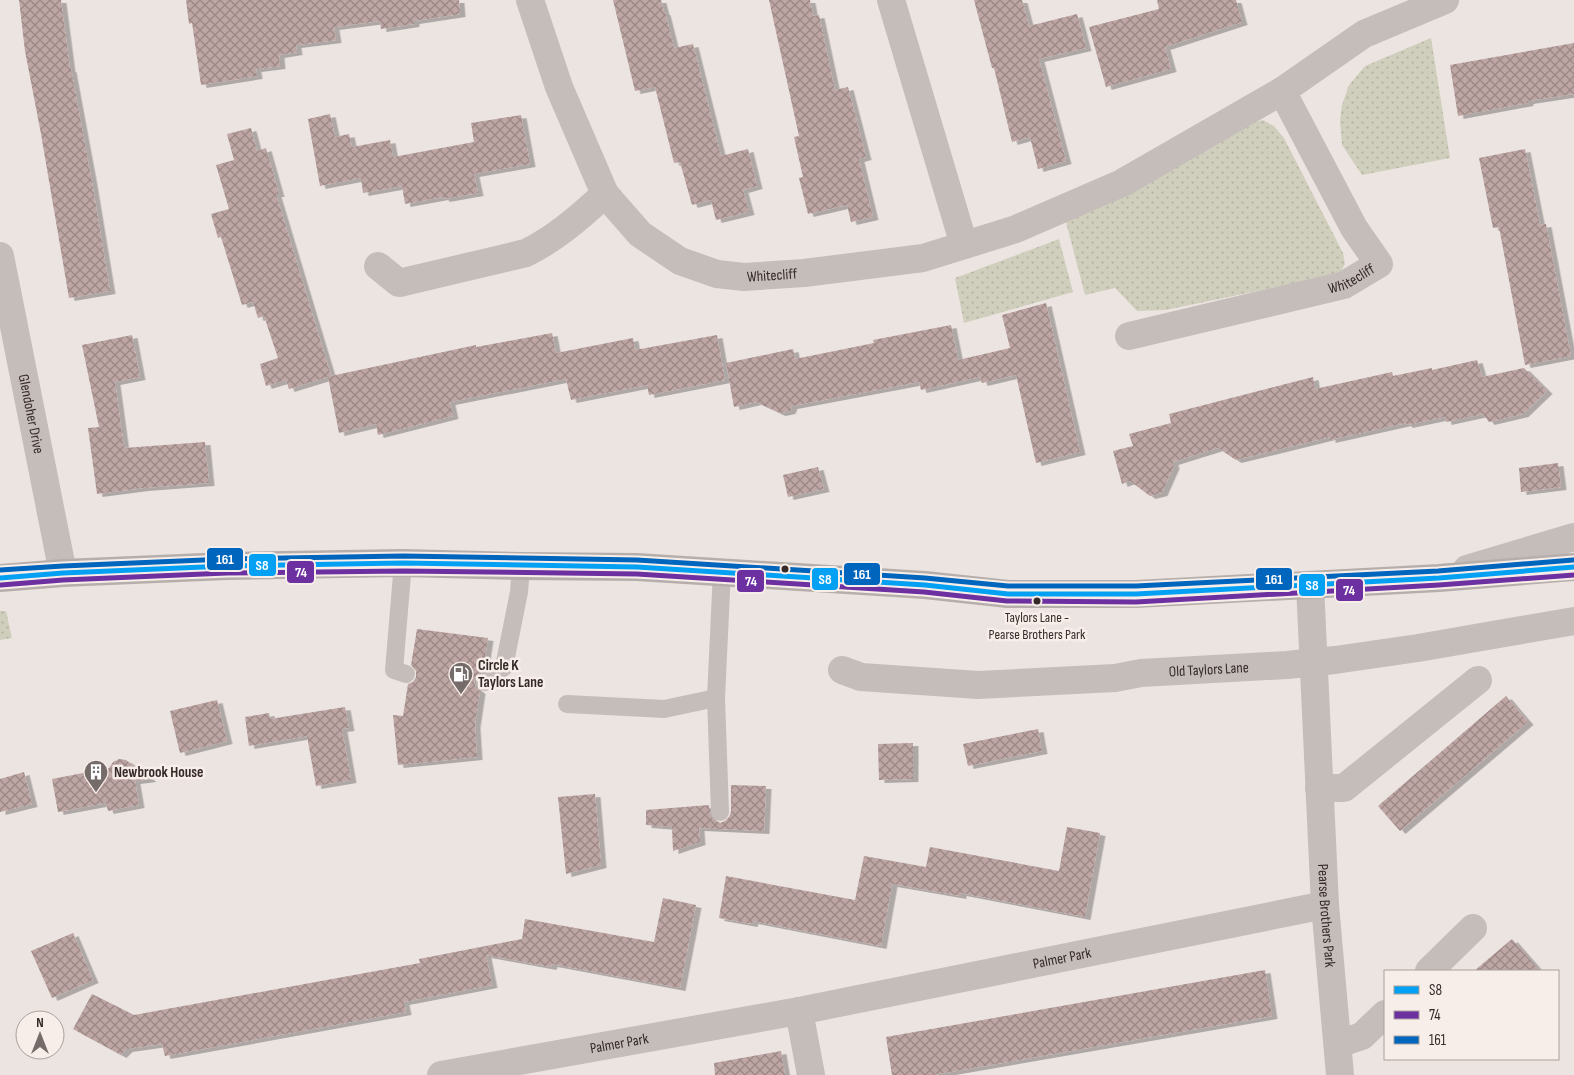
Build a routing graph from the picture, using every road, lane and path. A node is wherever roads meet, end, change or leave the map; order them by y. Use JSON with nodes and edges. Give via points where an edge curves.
{"nodes":[{"id":1,"x":530,"y":0,"type":"edge"},
{"id":2,"x":891,"y":0,"type":"edge"},
{"id":3,"x":1445,"y":0,"type":"edge"},
{"id":4,"x":1282,"y":91,"type":"junction"},
{"id":5,"x":605,"y":194,"type":"junction"},
{"id":6,"x":964,"y":245,"type":"junction"},
{"id":7,"x":0,"y":256,"type":"edge"},
{"id":8,"x":378,"y":266,"type":"dead end"},
{"id":9,"x":1129,"y":336,"type":"dead end"},
{"id":10,"x":1574,"y":538,"type":"edge"},
{"id":11,"x":403,"y":563,"type":"junction"},
{"id":12,"x":521,"y":566,"type":"junction"},
{"id":13,"x":1574,"y":567,"type":"edge"},
{"id":14,"x":722,"y":571,"type":"junction"},
{"id":15,"x":63,"y":573,"type":"junction"},
{"id":16,"x":0,"y":578,"type":"edge"},
{"id":17,"x":1439,"y":578,"type":"junction"},
{"id":18,"x":1310,"y":585,"type":"junction"},
{"id":19,"x":1574,"y":621,"type":"edge"},
{"id":20,"x":1313,"y":662,"type":"junction"},
{"id":21,"x":842,"y":670,"type":"dead end"},
{"id":22,"x":406,"y":674,"type":"dead end"},
{"id":23,"x":1478,"y":680,"type":"dead end"},
{"id":24,"x":485,"y":682,"type":"dead end"},
{"id":25,"x":716,"y":698,"type":"junction"},
{"id":26,"x":567,"y":704,"type":"dead end"},
{"id":27,"x":1318,"y":788,"type":"junction"},
{"id":28,"x":720,"y":812,"type":"dead end"},
{"id":29,"x":1325,"y":905,"type":"junction"},
{"id":30,"x":1473,"y":928,"type":"dead end"},
{"id":31,"x":1430,"y":970,"type":"edge"},
{"id":32,"x":799,"y":1011,"type":"junction"},
{"id":33,"x":1384,"y":1015,"type":"edge"},
{"id":34,"x":1338,"y":1044,"type":"junction"},
{"id":35,"x":514,"y":1068,"type":"edge"},
{"id":36,"x":441,"y":1075,"type":"edge"},
{"id":37,"x":812,"y":1075,"type":"edge"},
{"id":38,"x":1340,"y":1075,"type":"edge"}],
"edges":[{"from":1,"to":5,"type":"street","name":"Whitecliff","via":[[559,87]]},
{"from":2,"to":6,"type":"street"},
{"from":3,"to":4,"type":"street","name":"Whitecliff","via":[[1364,34]]},
{"from":4,"to":6,"type":"street","name":"Whitecliff","via":[[1122,182],[1016,229]]},
{"from":4,"to":9,"type":"street","name":"Whitecliff","via":[[1354,228],[1379,264],[1344,285]]},
{"from":5,"to":6,"type":"street","name":"Whitecliff","via":[[640,234],[680,261],[717,274],[744,277],[804,273],[923,258]]},
{"from":5,"to":8,"type":"street","via":[[559,234],[526,253],[399,283]]},
{"from":7,"to":15,"type":"street","name":"Glendoher Drive"},
{"from":10,"to":17,"type":"street"},
{"from":11,"to":12,"type":"main road"},
{"from":11,"to":15,"type":"main road"},
{"from":11,"to":22,"type":"lane","via":[[394,670]]},
{"from":12,"to":14,"type":"main road","via":[[623,566]]},
{"from":12,"to":24,"type":"lane","via":[[504,667]]},
{"from":13,"to":17,"type":"main road"},
{"from":14,"to":18,"type":"main road","via":[[1008,594],[1136,594]]},
{"from":14,"to":25,"type":"lane"},
{"from":15,"to":16,"type":"main road"},
{"from":17,"to":18,"type":"main road"},
{"from":18,"to":20,"type":"street","name":"Pearse Brothers Park"},
{"from":19,"to":20,"type":"street","name":"Old Taylors Lane"},
{"from":20,"to":21,"type":"street","name":"Old Taylors Lane","via":[[978,685],[861,677]]},
{"from":20,"to":27,"type":"street","name":"Pearse Brothers Park"},
{"from":23,"to":27,"type":"street","via":[[1344,788]]},
{"from":25,"to":26,"type":"lane","via":[[664,709]]},
{"from":25,"to":28,"type":"lane"},
{"from":27,"to":29,"type":"street","name":"Pearse Brothers Park"},
{"from":29,"to":32,"type":"street","name":"Palmer Park"},
{"from":29,"to":34,"type":"street","name":"Pearse Brothers Park"},
{"from":30,"to":31,"type":"street"},
{"from":32,"to":35,"type":"street","name":"Palmer Park"},
{"from":32,"to":37,"type":"street"},
{"from":33,"to":34,"type":"street","via":[[1362,1036]]},
{"from":34,"to":38,"type":"street","name":"Pearse Brothers Park"},
{"from":35,"to":36,"type":"street","name":"Palmer Park"}]}
